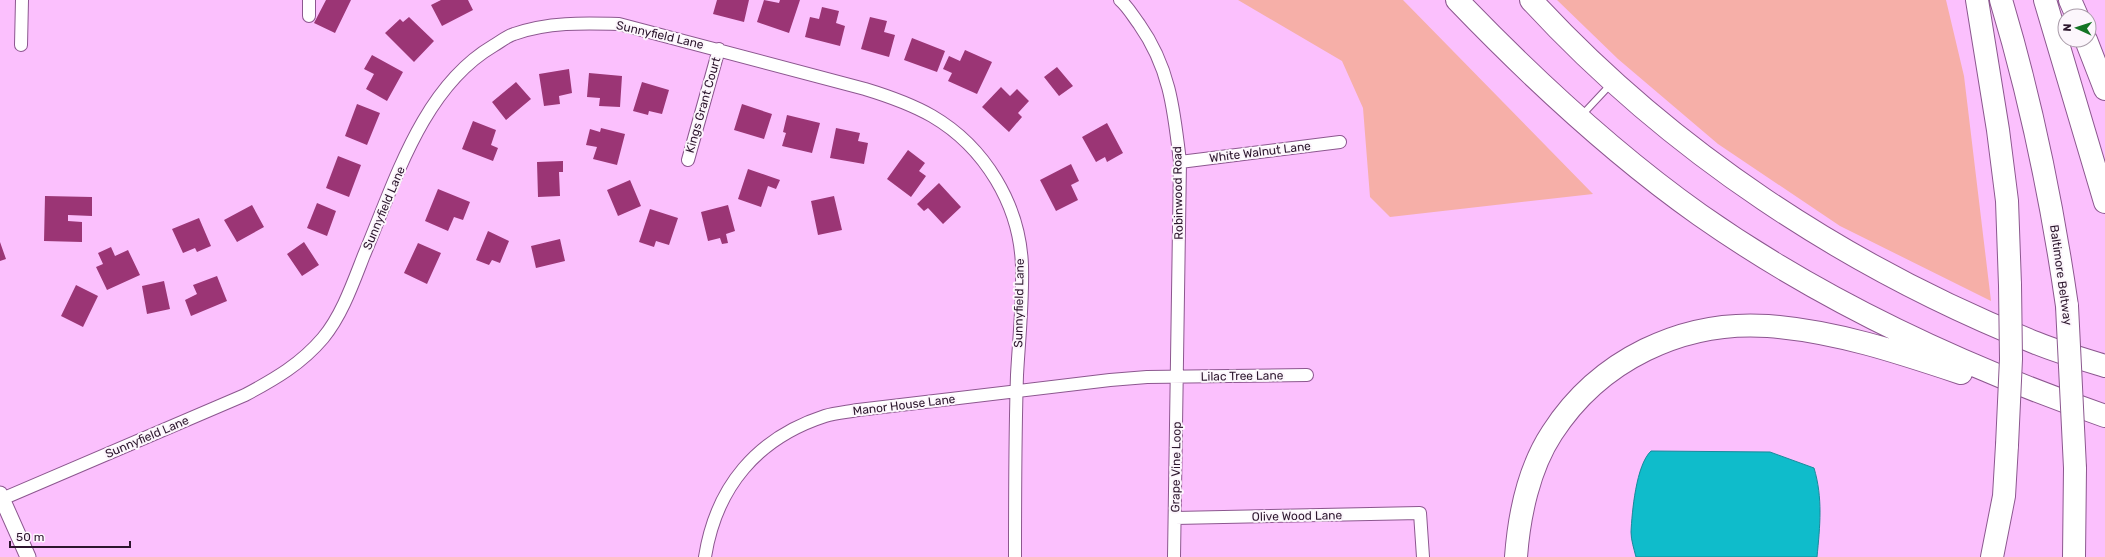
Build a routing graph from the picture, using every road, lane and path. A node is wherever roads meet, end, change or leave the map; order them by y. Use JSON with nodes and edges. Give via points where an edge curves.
{"nodes":[{"id":1,"x":22,"y":0,"type":"edge"},
{"id":2,"x":309,"y":0,"type":"edge"},
{"id":3,"x":1120,"y":0,"type":"edge"},
{"id":4,"x":1457,"y":0,"type":"edge"},
{"id":5,"x":1531,"y":0,"type":"edge"},
{"id":6,"x":1977,"y":0,"type":"edge"},
{"id":7,"x":2001,"y":0,"type":"edge"},
{"id":8,"x":2045,"y":0,"type":"edge"},
{"id":9,"x":309,"y":16,"type":"dead end"},
{"id":10,"x":21,"y":45,"type":"dead end"},
{"id":11,"x":2089,"y":48,"type":"edge"},
{"id":12,"x":719,"y":49,"type":"junction"},
{"id":13,"x":1613,"y":81,"type":"junction"},
{"id":14,"x":2105,"y":89,"type":"edge"},
{"id":15,"x":1578,"y":118,"type":"junction"},
{"id":16,"x":1340,"y":142,"type":"dead end"},
{"id":17,"x":688,"y":160,"type":"dead end"},
{"id":18,"x":1180,"y":162,"type":"junction"},
{"id":19,"x":2105,"y":202,"type":"edge"},
{"id":20,"x":2105,"y":366,"type":"edge"},
{"id":21,"x":1307,"y":375,"type":"dead end"},
{"id":22,"x":1178,"y":376,"type":"junction"},
{"id":23,"x":1017,"y":392,"type":"junction"},
{"id":24,"x":2105,"y":416,"type":"edge"},
{"id":25,"x":2105,"y":423,"type":"edge"},
{"id":26,"x":1,"y":496,"type":"edge"},
{"id":27,"x":1175,"y":518,"type":"junction"},
{"id":28,"x":28,"y":557,"type":"edge"},
{"id":29,"x":705,"y":557,"type":"edge"},
{"id":30,"x":1014,"y":557,"type":"edge"},
{"id":31,"x":1174,"y":557,"type":"edge"},
{"id":32,"x":1423,"y":557,"type":"edge"},
{"id":33,"x":1516,"y":557,"type":"edge"},
{"id":34,"x":1992,"y":557,"type":"edge"},
{"id":35,"x":2074,"y":557,"type":"edge"}],
"edges":[{"from":1,"to":10,"type":"street"},
{"from":2,"to":9,"type":"street"},
{"from":3,"to":18,"type":"street","name":"Robinwood Road","via":[[1151,41],[1166,74],[1175,117]]},
{"from":4,"to":15,"type":"highway","via":[[1508,54]]},
{"from":5,"to":13,"type":"highway"},
{"from":6,"to":34,"type":"highway","bridge":true,"via":[[2006,193],[2010,285],[2011,359],[2004,496]]},
{"from":7,"to":35,"type":"highway","name":"Baltimore Beltway","bridge":true,"via":[[2042,158],[2058,240],[2067,306],[2075,468]]},
{"from":8,"to":19,"type":"highway"},
{"from":11,"to":14,"type":"highway"},
{"from":12,"to":17,"type":"street","name":"Kings Grant Court"},
{"from":12,"to":23,"type":"street","name":"Sunnyfield Lane","via":[[898,99],[933,117],[964,140],[990,168],[1007,200],[1018,233],[1022,266]]},
{"from":12,"to":26,"type":"street","name":"Sunnyfield Lane","via":[[619,24],[582,23],[546,25],[513,34],[479,54],[445,87],[422,121],[342,306],[324,337],[302,360],[276,379],[245,394]]},
{"from":13,"to":15,"type":"lane"},
{"from":13,"to":20,"type":"highway","via":[[1670,132],[1800,224],[1932,298],[2038,344]]},
{"from":15,"to":24,"type":"highway","via":[[1699,214],[1769,259],[1860,312],[1966,362],[2037,392]]},
{"from":16,"to":18,"type":"street","name":"White Walnut Lane"},
{"from":18,"to":22,"type":"street","name":"Robinwood Road"},
{"from":21,"to":22,"type":"street","name":"Lilac Tree Lane"},
{"from":22,"to":23,"type":"street","name":"Manor House Lane","via":[[1110,380]]},
{"from":22,"to":27,"type":"street","name":"Grape Vine Loop"},
{"from":23,"to":29,"type":"street","name":"Manor House Lane","via":[[858,410],[826,416],[798,427],[770,444],[745,466],[714,517]]},
{"from":23,"to":30,"type":"street","name":"Sunnyfield Lane"},
{"from":25,"to":33,"type":"highway","via":[[1898,352],[1843,337],[1767,326],[1731,326],[1700,330],[1670,338],[1641,351],[1611,370],[1569,409],[1551,434],[1534,470],[1517,537]]},
{"from":26,"to":28,"type":"street"},
{"from":27,"to":31,"type":"street","name":"Grape Vine Loop"},
{"from":27,"to":32,"type":"street","name":"Olive Wood Lane","via":[[1420,513]]}]}
